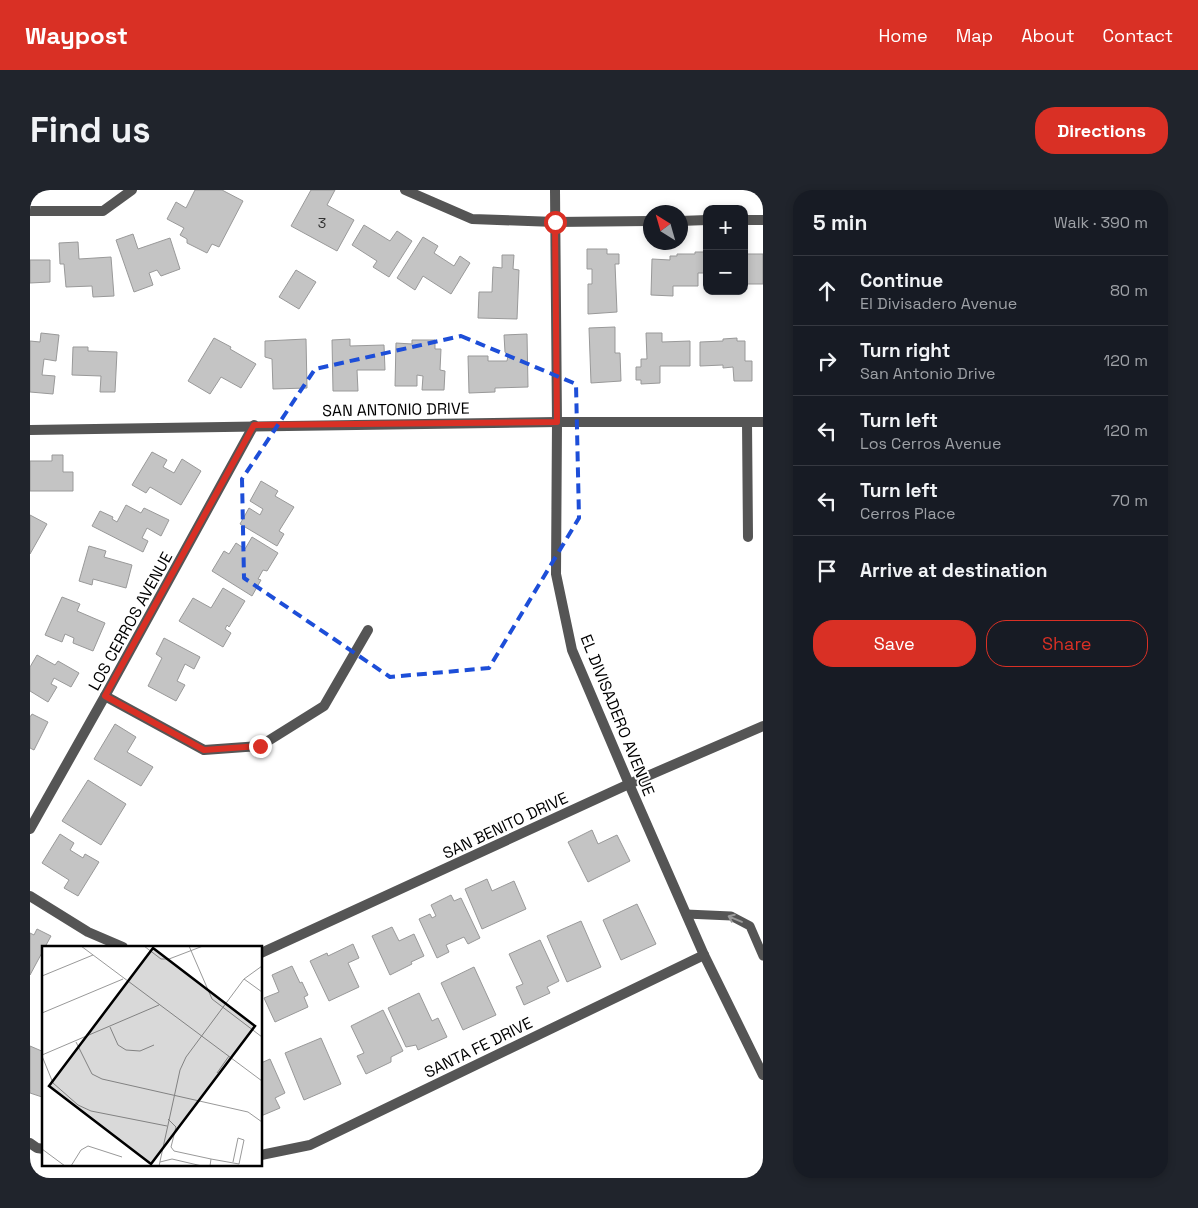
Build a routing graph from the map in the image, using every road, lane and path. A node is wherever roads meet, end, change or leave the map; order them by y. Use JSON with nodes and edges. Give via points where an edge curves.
{"nodes":[{"id":1,"x":132,"y":190,"type":"edge"},
{"id":2,"x":405,"y":190,"type":"edge"},
{"id":3,"x":555,"y":190,"type":"edge"},
{"id":4,"x":30,"y":211,"type":"edge"},
{"id":5,"x":703,"y":220,"type":"edge"},
{"id":6,"x":748,"y":220,"type":"edge"},
{"id":7,"x":763,"y":220,"type":"edge"},
{"id":8,"x":643,"y":221,"type":"edge"},
{"id":9,"x":688,"y":221,"type":"edge"},
{"id":10,"x":555,"y":222,"type":"junction"},
{"id":11,"x":557,"y":422,"type":"junction"},
{"id":12,"x":747,"y":422,"type":"junction"},
{"id":13,"x":763,"y":422,"type":"edge"},
{"id":14,"x":254,"y":425,"type":"junction"},
{"id":15,"x":30,"y":430,"type":"edge"},
{"id":16,"x":748,"y":537,"type":"dead end"},
{"id":17,"x":368,"y":630,"type":"dead end"},
{"id":18,"x":105,"y":696,"type":"junction"},
{"id":19,"x":763,"y":726,"type":"edge"},
{"id":20,"x":630,"y":784,"type":"junction"},
{"id":21,"x":30,"y":829,"type":"edge"},
{"id":22,"x":30,"y":896,"type":"edge"},
{"id":23,"x":686,"y":914,"type":"junction"},
{"id":24,"x":121,"y":946,"type":"edge"},
{"id":25,"x":262,"y":952,"type":"edge"},
{"id":26,"x":704,"y":955,"type":"junction"},
{"id":27,"x":763,"y":956,"type":"edge"},
{"id":28,"x":763,"y":1075,"type":"edge"},
{"id":29,"x":30,"y":1143,"type":"edge"},
{"id":30,"x":42,"y":1149,"type":"edge"},
{"id":31,"x":262,"y":1155,"type":"edge"}],
"edges":[{"from":1,"to":4,"type":"street","via":[[103,211]]},
{"from":2,"to":10,"type":"street","via":[[472,220]]},
{"from":3,"to":10,"type":"street","name":"EL DIVISADERO AVENUE"},
{"from":5,"to":9,"type":"street"},
{"from":6,"to":7,"type":"street"},
{"from":8,"to":10,"type":"street"},
{"from":10,"to":11,"type":"street","name":"EL DIVISADERO AVENUE"},
{"from":11,"to":12,"type":"street","name":"SAN ANTONIO DRIVE"},
{"from":11,"to":14,"type":"street","name":"SAN ANTONIO DRIVE"},
{"from":11,"to":20,"type":"street","name":"EL DIVISADERO AVENUE","via":[[556,574],[572,650]]},
{"from":12,"to":13,"type":"street","name":"SAN ANTONIO DRIVE"},
{"from":12,"to":16,"type":"street"},
{"from":14,"to":15,"type":"street","name":"SAN ANTONIO DRIVE"},
{"from":14,"to":18,"type":"street","name":"LOS CERROS AVENUE"},
{"from":17,"to":18,"type":"street","via":[[324,706],[260,746],[204,750]]},
{"from":18,"to":21,"type":"street","name":"LOS CERROS AVENUE"},
{"from":19,"to":20,"type":"street","name":"SAN BENITO DRIVE"},
{"from":20,"to":23,"type":"street","name":"EL DIVISADERO AVENUE"},
{"from":20,"to":25,"type":"street","name":"SAN BENITO DRIVE"},
{"from":22,"to":24,"type":"street","via":[[88,932]]},
{"from":23,"to":26,"type":"street","name":"EL DIVISADERO AVENUE"},
{"from":27,"to":23,"type":"lane","one_way":true,"via":[[750,926],[731,916]]},
{"from":26,"to":28,"type":"street","name":"EL DIVISADERO AVENUE"},
{"from":26,"to":31,"type":"street","name":"SANTA FE DRIVE","via":[[310,1144]]},
{"from":29,"to":30,"type":"street"}]}
